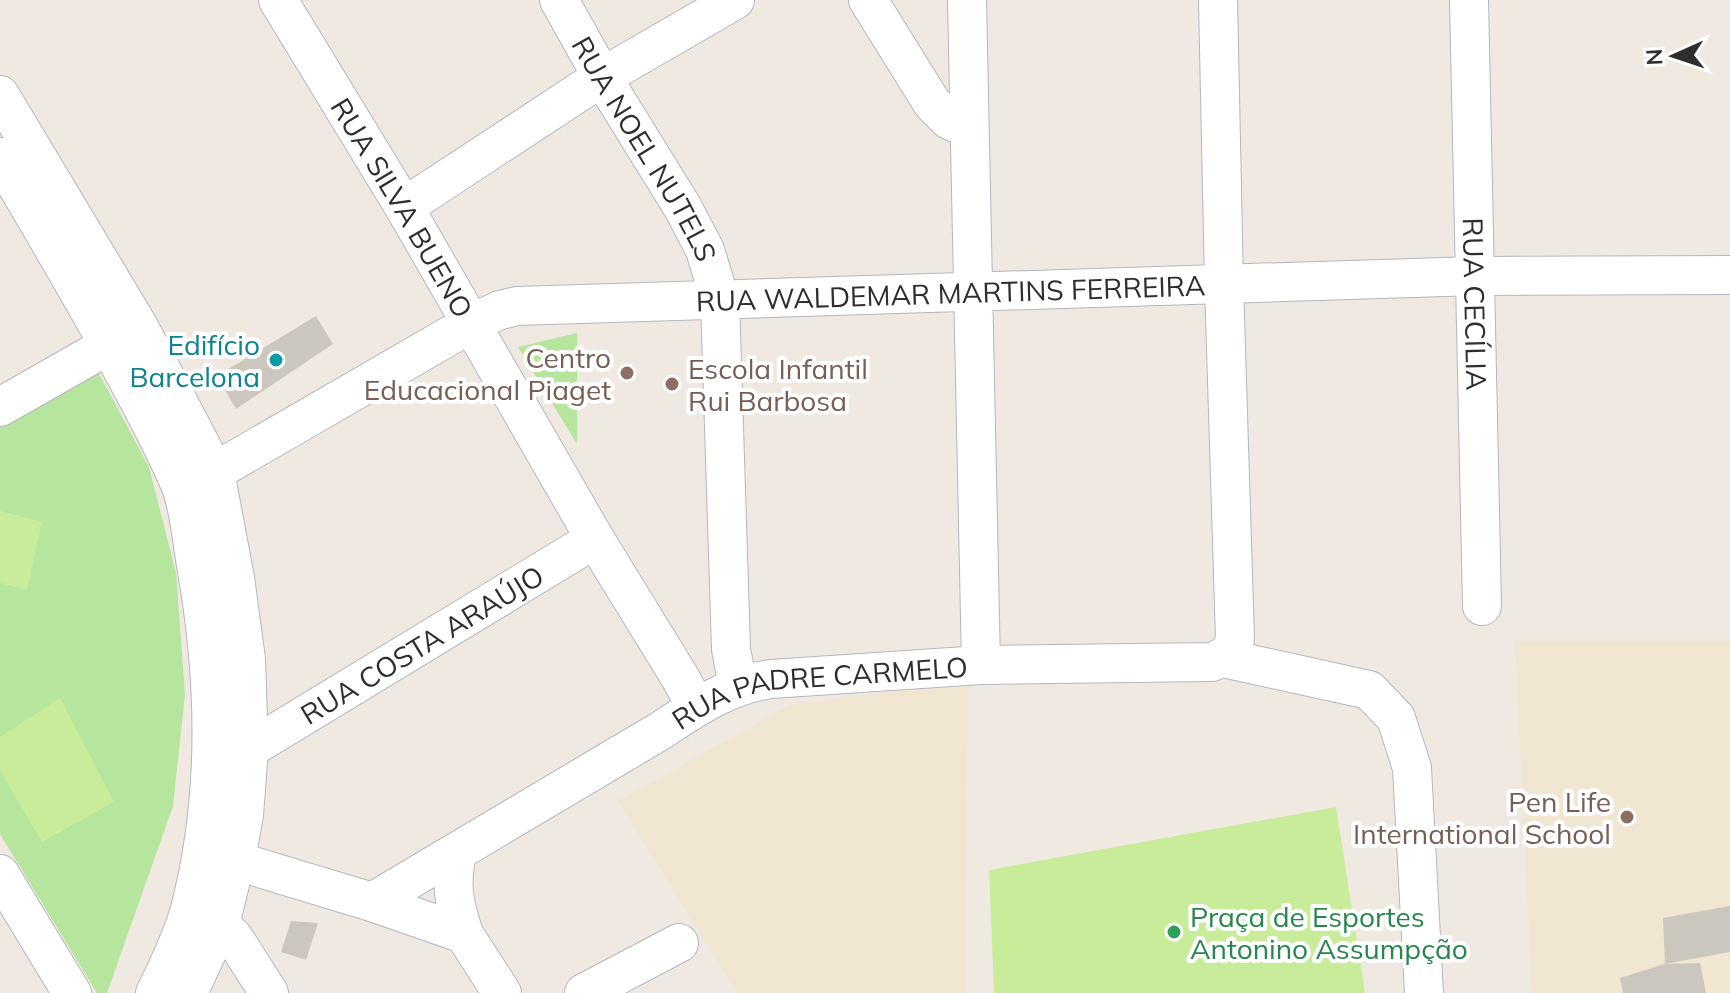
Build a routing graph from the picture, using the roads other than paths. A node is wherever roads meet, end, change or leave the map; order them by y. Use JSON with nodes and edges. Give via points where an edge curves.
{"nodes":[{"id":1,"x":278,"y":0,"type":"edge"},
{"id":2,"x":559,"y":0,"type":"edge"},
{"id":3,"x":735,"y":0,"type":"edge"},
{"id":4,"x":868,"y":0,"type":"edge"},
{"id":5,"x":967,"y":0,"type":"edge"},
{"id":6,"x":1218,"y":0,"type":"edge"},
{"id":7,"x":1469,"y":0,"type":"edge"},
{"id":8,"x":602,"y":77,"type":"junction"},
{"id":9,"x":0,"y":95,"type":"edge"},
{"id":10,"x":969,"y":129,"type":"junction"},
{"id":11,"x":0,"y":157,"type":"edge"},
{"id":12,"x":404,"y":207,"type":"junction"},
{"id":13,"x":1730,"y":275,"type":"edge"},
{"id":14,"x":1476,"y":276,"type":"junction"},
{"id":15,"x":1224,"y":284,"type":"junction"},
{"id":16,"x":973,"y":291,"type":"junction"},
{"id":17,"x":720,"y":300,"type":"junction"},
{"id":18,"x":470,"y":324,"type":"junction"},
{"id":19,"x":124,"y":336,"type":"junction"},
{"id":20,"x":0,"y":407,"type":"edge"},
{"id":21,"x":199,"y":481,"type":"junction"},
{"id":22,"x":595,"y":539,"type":"junction"},
{"id":23,"x":1482,"y":606,"type":"dead end"},
{"id":24,"x":1223,"y":658,"type":"junction"},
{"id":25,"x":981,"y":665,"type":"junction"},
{"id":26,"x":738,"y":687,"type":"junction"},
{"id":27,"x":696,"y":707,"type":"junction"},
{"id":28,"x":249,"y":749,"type":"junction"},
{"id":29,"x":457,"y":853,"type":"junction"},
{"id":30,"x":219,"y":855,"type":"junction"},
{"id":31,"x":0,"y":874,"type":"edge"},
{"id":32,"x":372,"y":902,"type":"junction"},
{"id":33,"x":204,"y":918,"type":"junction"},
{"id":34,"x":464,"y":934,"type":"junction"},
{"id":35,"x":679,"y":943,"type":"dead end"},
{"id":36,"x":72,"y":993,"type":"edge"},
{"id":37,"x":155,"y":993,"type":"edge"},
{"id":38,"x":188,"y":993,"type":"edge"},
{"id":39,"x":269,"y":993,"type":"edge"},
{"id":40,"x":502,"y":993,"type":"edge"},
{"id":41,"x":584,"y":993,"type":"edge"},
{"id":42,"x":1424,"y":993,"type":"edge"}],
"edges":[{"from":1,"to":12,"type":"street","name":"RUA SILVA BUENO"},
{"from":2,"to":8,"type":"street","name":"RUA NOEL NUTELS"},
{"from":3,"to":8,"type":"street"},
{"from":4,"to":10,"type":"street","via":[[932,103],[949,120]]},
{"from":5,"to":10,"type":"street"},
{"from":6,"to":15,"type":"street"},
{"from":7,"to":14,"type":"street","name":"RUA CECÍLIA"},
{"from":8,"to":12,"type":"street"},
{"from":8,"to":17,"type":"street","name":"RUA NOEL NUTELS","via":[[683,208],[705,250]]},
{"from":9,"to":19,"type":"street"},
{"from":10,"to":16,"type":"street"},
{"from":11,"to":19,"type":"street"},
{"from":12,"to":18,"type":"street","name":"RUA SILVA BUENO"},
{"from":13,"to":14,"type":"street","name":"RUA WALDEMAR MARTINS FERREIRA"},
{"from":14,"to":15,"type":"street","name":"RUA WALDEMAR MARTINS FERREIRA"},
{"from":14,"to":23,"type":"street","name":"RUA CECÍLIA"},
{"from":15,"to":16,"type":"street","name":"RUA WALDEMAR MARTINS FERREIRA"},
{"from":15,"to":24,"type":"street","via":[[1235,639]]},
{"from":16,"to":17,"type":"street","name":"RUA WALDEMAR MARTINS FERREIRA"},
{"from":16,"to":25,"type":"street"},
{"from":17,"to":18,"type":"street","name":"RUA WALDEMAR MARTINS FERREIRA","via":[[517,306]]},
{"from":17,"to":26,"type":"street","name":"RUA NOEL NUTELS","via":[[731,649]]},
{"from":18,"to":21,"type":"street","name":"RUA WALDEMAR MARTINS FERREIRA"},
{"from":18,"to":22,"type":"street","name":"RUA SILVA BUENO"},
{"from":19,"to":20,"type":"street"},
{"from":19,"to":21,"type":"street"},
{"from":21,"to":28,"type":"street","via":[[235,578],[246,659]]},
{"from":21,"to":30,"type":"street","via":[[200,585]]},
{"from":22,"to":27,"type":"street","name":"RUA SILVA BUENO"},
{"from":22,"to":28,"type":"street","name":"RUA COSTA ARAÚJO"},
{"from":24,"to":25,"type":"street","name":"RUA PADRE CARMELO"},
{"from":24,"to":42,"type":"street","name":"RUA PADRE CARMELO","via":[[1369,690],[1396,718],[1412,768]]},
{"from":25,"to":26,"type":"street","name":"RUA PADRE CARMELO","via":[[771,679]]},
{"from":26,"to":27,"type":"street","name":"RUA PADRE CARMELO"},
{"from":27,"to":29,"type":"street","name":"RUA PADRE CARMELO"},
{"from":28,"to":30,"type":"street","via":[[244,815]]},
{"from":29,"to":32,"type":"street","name":"RUA PADRE CARMELO"},
{"from":29,"to":34,"type":"street","via":[[452,883]]},
{"from":30,"to":32,"type":"street"},
{"from":30,"to":33,"type":"street"},
{"from":31,"to":36,"type":"street"},
{"from":32,"to":34,"type":"street"},
{"from":33,"to":37,"type":"street"},
{"from":33,"to":38,"type":"street"},
{"from":33,"to":39,"type":"street","via":[[234,938]]},
{"from":34,"to":40,"type":"street"},
{"from":35,"to":41,"type":"street"}]}
